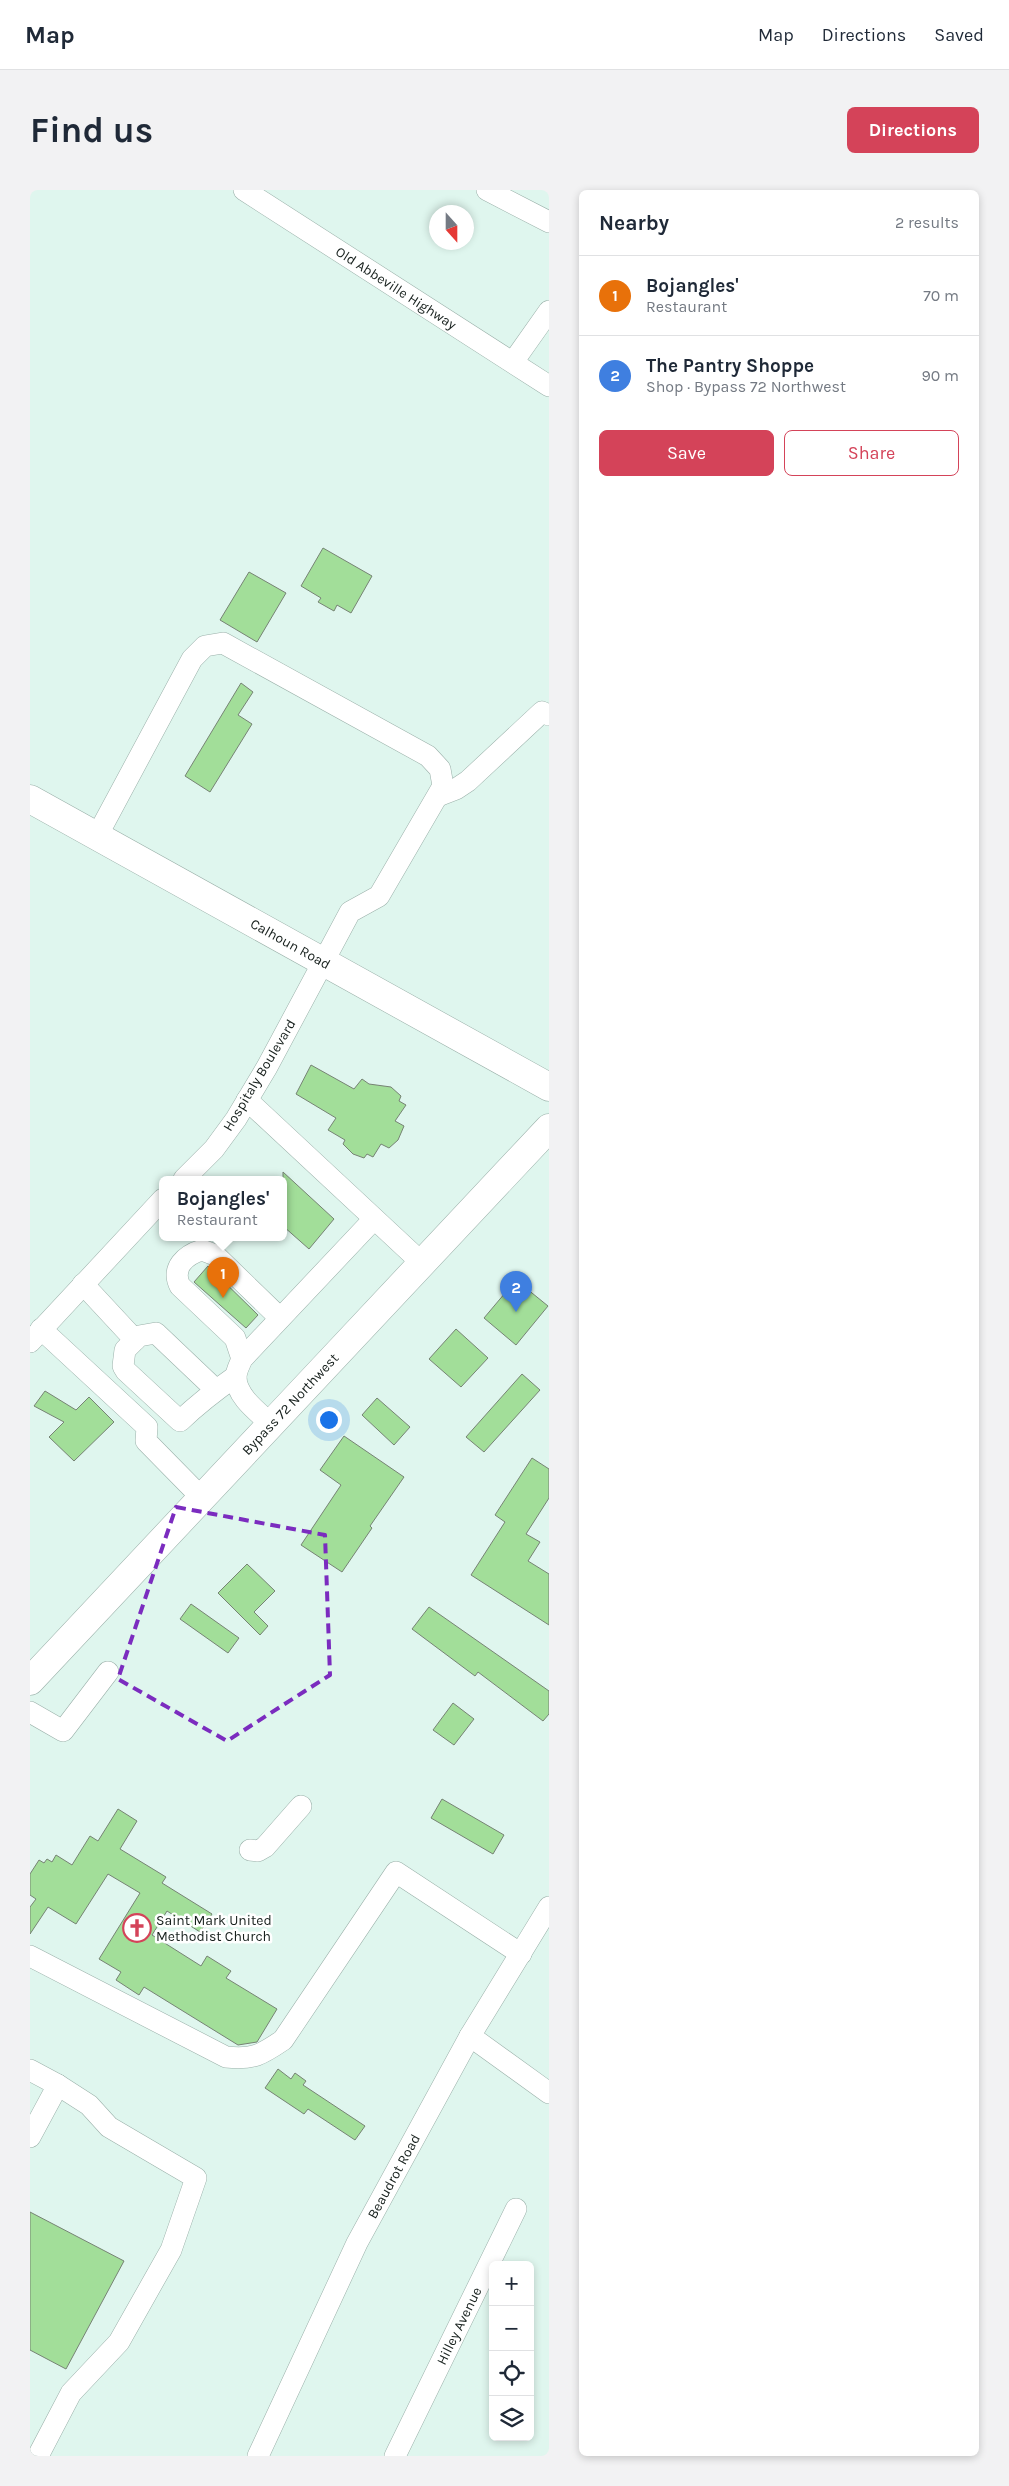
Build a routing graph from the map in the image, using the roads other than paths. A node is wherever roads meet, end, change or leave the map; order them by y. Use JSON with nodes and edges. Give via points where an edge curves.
{"nodes":[{"id":1,"x":244,"y":190,"type":"edge"},
{"id":2,"x":487,"y":190,"type":"edge"},
{"id":3,"x":549,"y":222,"type":"edge"},
{"id":4,"x":549,"y":311,"type":"edge"},
{"id":5,"x":513,"y":362,"type":"junction"},
{"id":6,"x":549,"y":386,"type":"edge"},
{"id":7,"x":549,"y":715,"type":"edge"},
{"id":8,"x":438,"y":796,"type":"junction"},
{"id":9,"x":30,"y":800,"type":"edge"},
{"id":10,"x":96,"y":836,"type":"junction"},
{"id":11,"x":323,"y":962,"type":"junction"},
{"id":12,"x":549,"y":1087,"type":"edge"},
{"id":13,"x":247,"y":1100,"type":"junction"},
{"id":14,"x":549,"y":1128,"type":"edge"},
{"id":15,"x":187,"y":1176,"type":"edge"},
{"id":16,"x":159,"y":1203,"type":"edge"},
{"id":17,"x":374,"y":1218,"type":"junction"},
{"id":18,"x":422,"y":1263,"type":"junction"},
{"id":19,"x":83,"y":1284,"type":"junction"},
{"id":20,"x":280,"y":1318,"type":"junction"},
{"id":21,"x":36,"y":1335,"type":"edge"},
{"id":22,"x":135,"y":1340,"type":"junction"},
{"id":23,"x":239,"y":1367,"type":"junction"},
{"id":24,"x":216,"y":1390,"type":"junction"},
{"id":25,"x":271,"y":1424,"type":"junction"},
{"id":26,"x":201,"y":1498,"type":"junction"},
{"id":27,"x":108,"y":1672,"type":"dead end"},
{"id":28,"x":30,"y":1681,"type":"edge"},
{"id":29,"x":30,"y":1712,"type":"edge"},
{"id":30,"x":301,"y":1806,"type":"dead end"},
{"id":31,"x":250,"y":1850,"type":"dead end"},
{"id":32,"x":549,"y":1907,"type":"edge"},
{"id":33,"x":522,"y":1954,"type":"junction"},
{"id":34,"x":30,"y":1956,"type":"edge"},
{"id":35,"x":470,"y":2036,"type":"junction"},
{"id":36,"x":30,"y":2070,"type":"edge"},
{"id":37,"x":58,"y":2085,"type":"junction"},
{"id":38,"x":549,"y":2093,"type":"edge"},
{"id":39,"x":30,"y":2137,"type":"edge"},
{"id":40,"x":516,"y":2209,"type":"dead end"},
{"id":41,"x":398,"y":2449,"type":"edge"},
{"id":42,"x":38,"y":2456,"type":"edge"},
{"id":43,"x":258,"y":2456,"type":"edge"}],
"edges":[{"from":1,"to":5,"type":"street","name":"Old Abbeville Highway"},
{"from":2,"to":3,"type":"street"},
{"from":4,"to":5,"type":"street"},
{"from":5,"to":6,"type":"street","name":"Old Abbeville Highway"},
{"from":7,"to":8,"type":"street","via":[[542,712],[468,781]]},
{"from":8,"to":10,"type":"street","via":[[443,786],[440,769],[428,756],[223,643],[206,646],[192,659]]},
{"from":8,"to":11,"type":"street","name":"Hospitaly Boulevard","via":[[379,896],[350,912]]},
{"from":9,"to":10,"type":"main road","name":"Calhoun Road"},
{"from":10,"to":11,"type":"main road","name":"Calhoun Road"},
{"from":11,"to":12,"type":"main road","name":"Calhoun Road"},
{"from":11,"to":13,"type":"street","name":"Hospitaly Boulevard"},
{"from":13,"to":15,"type":"street","name":"Hospitaly Boulevard","via":[[214,1149]]},
{"from":13,"to":17,"type":"street"},
{"from":14,"to":18,"type":"main road","name":"Bypass 72 Northwest"},
{"from":16,"to":19,"type":"street"},
{"from":17,"to":18,"type":"street"},
{"from":17,"to":20,"type":"street"},
{"from":18,"to":25,"type":"main road","name":"Bypass 72 Northwest"},
{"from":19,"to":21,"type":"street"},
{"from":19,"to":22,"type":"street"},
{"from":20,"to":23,"type":"street"},
{"from":20,"to":23,"type":"street","via":[[215,1255],[202,1250],[187,1257],[177,1270],[180,1286],[235,1338]]},
{"from":21,"to":26,"type":"street","via":[[147,1427],[146,1441]]},
{"from":22,"to":24,"type":"street","via":[[156,1333]]},
{"from":22,"to":24,"type":"street","via":[[122,1358],[126,1371],[180,1421]]},
{"from":23,"to":24,"type":"street"},
{"from":23,"to":25,"type":"street","via":[[237,1387]]},
{"from":25,"to":26,"type":"main road","name":"Bypass 72 Northwest"},
{"from":26,"to":28,"type":"main road","name":"Bypass 72 Northwest"},
{"from":27,"to":29,"type":"street","via":[[63,1730]]},
{"from":30,"to":31,"type":"street","via":[[266,1847]]},
{"from":32,"to":33,"type":"street","name":"Beaudrot Road"},
{"from":33,"to":34,"type":"street","via":[[396,1872],[283,2040],[264,2054],[245,2060],[226,2057]]},
{"from":33,"to":35,"type":"street","name":"Beaudrot Road"},
{"from":35,"to":38,"type":"street"},
{"from":35,"to":43,"type":"street","name":"Beaudrot Road","via":[[357,2242]]},
{"from":36,"to":37,"type":"street"},
{"from":37,"to":39,"type":"street"},
{"from":37,"to":42,"type":"street","via":[[89,2105],[109,2127],[196,2178],[171,2250],[119,2342],[71,2393]]},
{"from":40,"to":41,"type":"street","name":"Hilley Avenue"}]}
